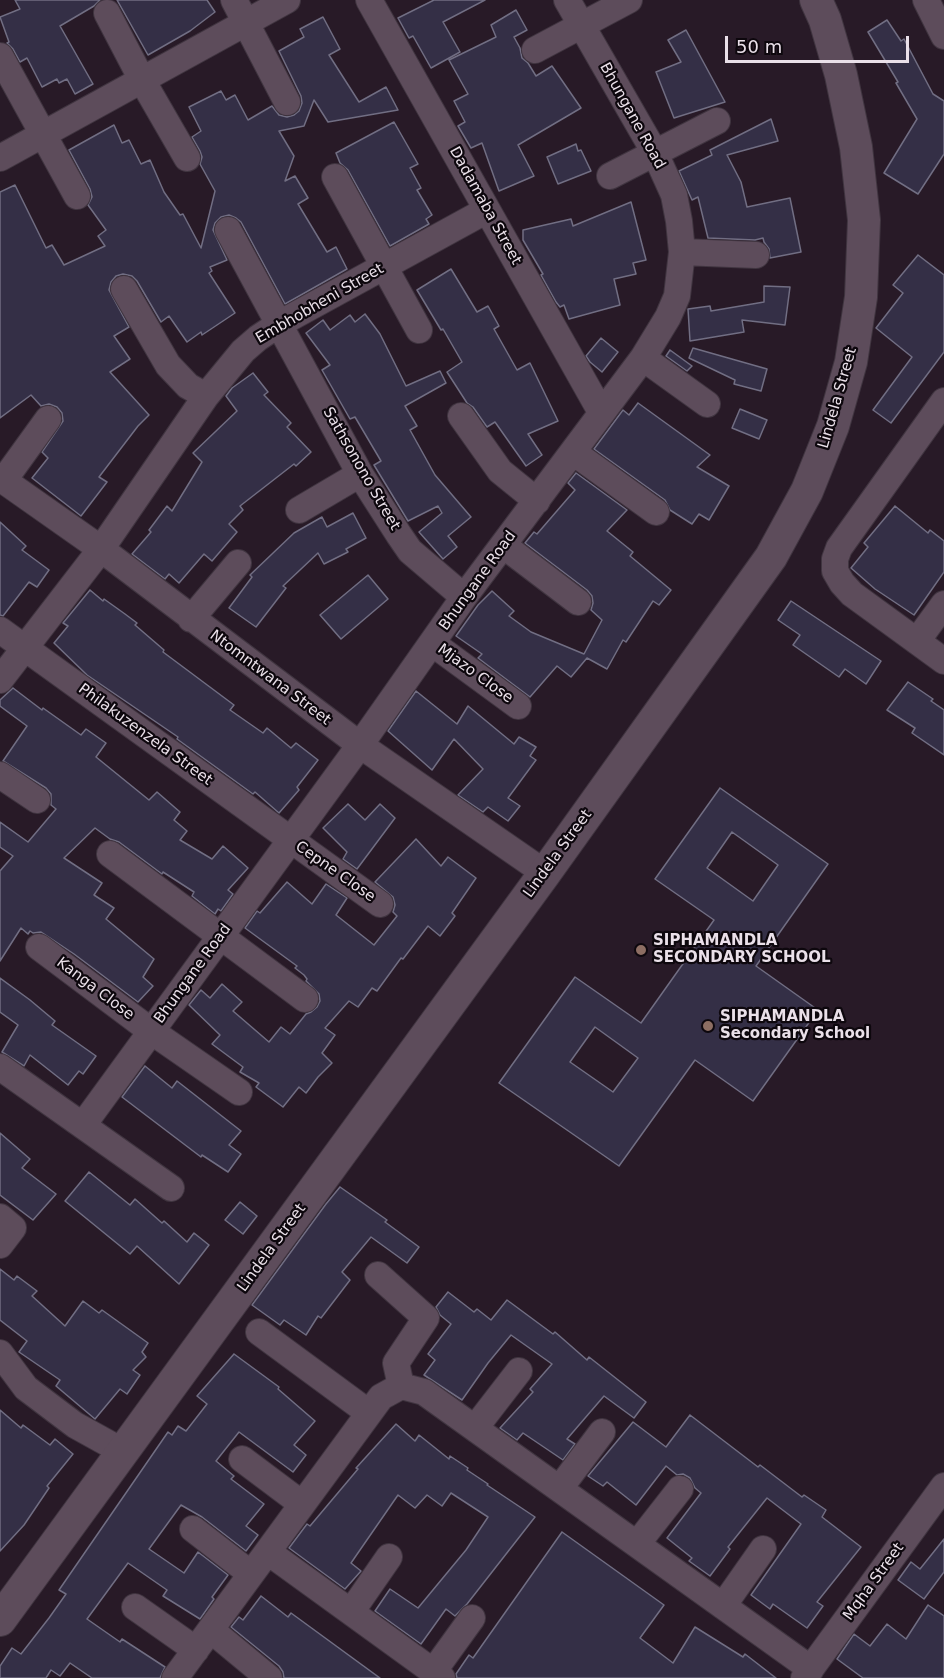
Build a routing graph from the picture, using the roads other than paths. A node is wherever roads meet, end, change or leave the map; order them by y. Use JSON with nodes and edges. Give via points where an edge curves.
{"nodes":[{"id":1,"x":234,"y":0,"type":"edge"},
{"id":2,"x":286,"y":0,"type":"edge"},
{"id":3,"x":369,"y":0,"type":"edge"},
{"id":4,"x":567,"y":0,"type":"edge"},
{"id":5,"x":629,"y":0,"type":"edge"},
{"id":6,"x":816,"y":0,"type":"edge"},
{"id":7,"x":926,"y":0,"type":"edge"},
{"id":8,"x":107,"y":13,"type":"dead end"},
{"id":9,"x":246,"y":22,"type":"junction"},
{"id":10,"x":580,"y":26,"type":"junction"},
{"id":11,"x":944,"y":36,"type":"edge"},
{"id":12,"x":535,"y":50,"type":"dead end"},
{"id":13,"x":0,"y":56,"type":"edge"},
{"id":14,"x":142,"y":80,"type":"junction"},
{"id":15,"x":287,"y":102,"type":"dead end"},
{"id":16,"x":717,"y":121,"type":"dead end"},
{"id":17,"x":42,"y":134,"type":"junction"},
{"id":18,"x":655,"y":153,"type":"junction"},
{"id":19,"x":0,"y":158,"type":"edge"},
{"id":20,"x":187,"y":158,"type":"dead end"},
{"id":21,"x":610,"y":176,"type":"dead end"},
{"id":22,"x":335,"y":177,"type":"dead end"},
{"id":23,"x":77,"y":196,"type":"dead end"},
{"id":24,"x":487,"y":210,"type":"junction"},
{"id":25,"x":228,"y":230,"type":"dead end"},
{"id":26,"x":682,"y":252,"type":"junction"},
{"id":27,"x":756,"y":255,"type":"dead end"},
{"id":28,"x":384,"y":266,"type":"junction"},
{"id":29,"x":124,"y":289,"type":"dead end"},
{"id":30,"x":279,"y":324,"type":"junction"},
{"id":31,"x":419,"y":330,"type":"dead end"},
{"id":32,"x":643,"y":358,"type":"junction"},
{"id":33,"x":206,"y":396,"type":"junction"},
{"id":34,"x":944,"y":401,"type":"edge"},
{"id":35,"x":707,"y":404,"type":"dead end"},
{"id":36,"x":601,"y":412,"type":"junction"},
{"id":37,"x":461,"y":416,"type":"dead end"},
{"id":38,"x":48,"y":419,"type":"dead end"},
{"id":39,"x":573,"y":452,"type":"junction"},
{"id":40,"x":360,"y":474,"type":"junction"},
{"id":41,"x":2,"y":479,"type":"edge"},
{"id":42,"x":537,"y":501,"type":"junction"},
{"id":43,"x":299,"y":510,"type":"dead end"},
{"id":44,"x":656,"y":513,"type":"dead end"},
{"id":45,"x":503,"y":545,"type":"junction"},
{"id":46,"x":101,"y":549,"type":"junction"},
{"id":47,"x":238,"y":563,"type":"dead end"},
{"id":48,"x":464,"y":597,"type":"junction"},
{"id":49,"x":578,"y":602,"type":"dead end"},
{"id":50,"x":944,"y":604,"type":"edge"},
{"id":51,"x":190,"y":619,"type":"junction"},
{"id":52,"x":0,"y":630,"type":"edge"},
{"id":53,"x":916,"y":641,"type":"junction"},
{"id":54,"x":432,"y":643,"type":"junction"},
{"id":55,"x":24,"y":647,"type":"junction"},
{"id":56,"x":944,"y":661,"type":"edge"},
{"id":57,"x":0,"y":680,"type":"edge"},
{"id":58,"x":518,"y":706,"type":"dead end"},
{"id":59,"x":360,"y":745,"type":"junction"},
{"id":60,"x":0,"y":775,"type":"edge"},
{"id":61,"x":37,"y":800,"type":"dead end"},
{"id":62,"x":290,"y":841,"type":"junction"},
{"id":63,"x":110,"y":854,"type":"dead end"},
{"id":64,"x":544,"y":873,"type":"junction"},
{"id":65,"x":380,"y":904,"type":"dead end"},
{"id":66,"x":220,"y":936,"type":"junction"},
{"id":67,"x":39,"y":947,"type":"dead end"},
{"id":68,"x":305,"y":999,"type":"dead end"},
{"id":69,"x":151,"y":1031,"type":"junction"},
{"id":70,"x":0,"y":1067,"type":"edge"},
{"id":71,"x":239,"y":1092,"type":"dead end"},
{"id":72,"x":82,"y":1125,"type":"junction"},
{"id":73,"x":171,"y":1188,"type":"dead end"},
{"id":74,"x":0,"y":1217,"type":"edge"},
{"id":75,"x":0,"y":1245,"type":"edge"},
{"id":76,"x":378,"y":1275,"type":"dead end"},
{"id":77,"x":259,"y":1332,"type":"dead end"},
{"id":78,"x":0,"y":1353,"type":"edge"},
{"id":79,"x":519,"y":1371,"type":"dead end"},
{"id":80,"x":401,"y":1386,"type":"junction"},
{"id":81,"x":369,"y":1413,"type":"junction"},
{"id":82,"x":475,"y":1428,"type":"junction"},
{"id":83,"x":602,"y":1432,"type":"dead end"},
{"id":84,"x":122,"y":1451,"type":"junction"},
{"id":85,"x":242,"y":1459,"type":"dead end"},
{"id":86,"x":944,"y":1486,"type":"edge"},
{"id":87,"x":560,"y":1488,"type":"junction"},
{"id":88,"x":680,"y":1489,"type":"dead end"},
{"id":89,"x":302,"y":1504,"type":"junction"},
{"id":90,"x":193,"y":1529,"type":"dead end"},
{"id":91,"x":637,"y":1544,"type":"junction"},
{"id":92,"x":763,"y":1549,"type":"dead end"},
{"id":93,"x":268,"y":1552,"type":"junction"},
{"id":94,"x":389,"y":1557,"type":"dead end"},
{"id":95,"x":251,"y":1574,"type":"junction"},
{"id":96,"x":723,"y":1606,"type":"junction"},
{"id":97,"x":135,"y":1607,"type":"dead end"},
{"id":98,"x":351,"y":1612,"type":"junction"},
{"id":99,"x":472,"y":1618,"type":"dead end"},
{"id":100,"x":0,"y":1620,"type":"edge"},
{"id":101,"x":203,"y":1640,"type":"junction"},
{"id":102,"x":807,"y":1673,"type":"edge"},
{"id":103,"x":437,"y":1675,"type":"edge"},
{"id":104,"x":175,"y":1678,"type":"edge"},
{"id":105,"x":269,"y":1678,"type":"edge"}],
"edges":[{"from":1,"to":9,"type":"street"},
{"from":2,"to":9,"type":"street"},
{"from":3,"to":24,"type":"street","name":"Dadamaba Street"},
{"from":4,"to":10,"type":"street","name":"Bhungane Road"},
{"from":5,"to":10,"type":"street"},
{"from":6,"to":64,"type":"street","name":"Lindela Street","via":[[843,85],[856,147],[864,220],[861,297],[851,362],[833,426],[807,491],[771,557]]},
{"from":7,"to":11,"type":"street"},
{"from":8,"to":14,"type":"street"},
{"from":9,"to":14,"type":"street"},
{"from":9,"to":15,"type":"street"},
{"from":10,"to":12,"type":"street"},
{"from":10,"to":18,"type":"street","name":"Bhungane Road"},
{"from":13,"to":17,"type":"street"},
{"from":14,"to":17,"type":"street"},
{"from":14,"to":20,"type":"street"},
{"from":16,"to":18,"type":"street"},
{"from":17,"to":19,"type":"street"},
{"from":17,"to":23,"type":"street"},
{"from":18,"to":21,"type":"street"},
{"from":18,"to":26,"type":"street","name":"Bhungane Road","via":[[674,195]]},
{"from":22,"to":28,"type":"street"},
{"from":24,"to":28,"type":"street","name":"Embhobheni Street"},
{"from":24,"to":36,"type":"street","name":"Dadamaba Street"},
{"from":25,"to":30,"type":"street","name":"Sathsonono Street"},
{"from":26,"to":27,"type":"street"},
{"from":26,"to":32,"type":"street","name":"Bhungane Road","via":[[677,296]]},
{"from":28,"to":30,"type":"street","name":"Embhobheni Street"},
{"from":28,"to":31,"type":"street"},
{"from":29,"to":33,"type":"street","via":[[168,365],[188,386]]},
{"from":30,"to":33,"type":"street","name":"Embhobheni Street","via":[[243,351]]},
{"from":30,"to":40,"type":"street","name":"Sathsonono Street"},
{"from":32,"to":35,"type":"street"},
{"from":32,"to":36,"type":"street","name":"Bhungane Road"},
{"from":33,"to":46,"type":"street","name":"Embhobheni Street"},
{"from":34,"to":53,"type":"street","via":[[835,559],[837,577],[847,589]]},
{"from":36,"to":39,"type":"street","name":"Bhungane Road"},
{"from":37,"to":42,"type":"street","via":[[500,471]]},
{"from":38,"to":41,"type":"street"},
{"from":39,"to":42,"type":"street","name":"Bhungane Road"},
{"from":39,"to":44,"type":"street"},
{"from":40,"to":43,"type":"street"},
{"from":40,"to":48,"type":"street","name":"Sathsonono Street","via":[[410,551]]},
{"from":41,"to":46,"type":"street","name":"Ntomntwana Street"},
{"from":42,"to":45,"type":"street","name":"Bhungane Road"},
{"from":45,"to":48,"type":"street","name":"Bhungane Road"},
{"from":45,"to":49,"type":"street"},
{"from":46,"to":51,"type":"street","name":"Ntomntwana Street"},
{"from":46,"to":55,"type":"street","name":"Embhobheni Street"},
{"from":47,"to":51,"type":"street"},
{"from":48,"to":54,"type":"street","name":"Bhungane Road"},
{"from":50,"to":53,"type":"street"},
{"from":51,"to":59,"type":"street","name":"Ntomntwana Street"},
{"from":52,"to":55,"type":"street","name":"Philakuzenzela Street"},
{"from":53,"to":56,"type":"street"},
{"from":54,"to":58,"type":"street","name":"Mjazo Close"},
{"from":54,"to":59,"type":"street","name":"Bhungane Road"},
{"from":55,"to":57,"type":"street","name":"Embhobheni Street"},
{"from":55,"to":62,"type":"street","name":"Philakuzenzela Street"},
{"from":59,"to":62,"type":"street","name":"Bhungane Road"},
{"from":59,"to":64,"type":"street","name":"Ntomntwana Street"},
{"from":60,"to":61,"type":"street"},
{"from":62,"to":65,"type":"street","name":"Cepne Close"},
{"from":62,"to":66,"type":"street","name":"Bhungane Road"},
{"from":63,"to":66,"type":"street"},
{"from":64,"to":84,"type":"street","name":"Lindela Street"},
{"from":66,"to":68,"type":"street"},
{"from":66,"to":69,"type":"street","name":"Bhungane Road"},
{"from":67,"to":69,"type":"street","name":"Kanga Close"},
{"from":69,"to":71,"type":"street","name":"Kanga Close"},
{"from":69,"to":72,"type":"street","name":"Bhungane Road"},
{"from":70,"to":72,"type":"street"},
{"from":72,"to":73,"type":"street"},
{"from":74,"to":75,"type":"street","via":[[13,1228]]},
{"from":76,"to":80,"type":"street","via":[[426,1318],[396,1363]]},
{"from":77,"to":81,"type":"street"},
{"from":78,"to":84,"type":"street","via":[[26,1388],[75,1425]]},
{"from":79,"to":82,"type":"street"},
{"from":80,"to":81,"type":"street","via":[[381,1397]]},
{"from":80,"to":82,"type":"street","via":[[424,1392]]},
{"from":81,"to":89,"type":"street"},
{"from":82,"to":87,"type":"street"},
{"from":83,"to":87,"type":"street"},
{"from":84,"to":100,"type":"street","name":"Lindela Street"},
{"from":85,"to":89,"type":"street"},
{"from":86,"to":102,"type":"street","name":"Mqha Street"},
{"from":87,"to":91,"type":"street"},
{"from":88,"to":91,"type":"street"},
{"from":89,"to":93,"type":"street"},
{"from":90,"to":95,"type":"street"},
{"from":91,"to":96,"type":"street"},
{"from":92,"to":96,"type":"street"},
{"from":93,"to":95,"type":"street"},
{"from":93,"to":98,"type":"street"},
{"from":94,"to":98,"type":"street"},
{"from":95,"to":101,"type":"street"},
{"from":96,"to":102,"type":"street"},
{"from":97,"to":101,"type":"street"},
{"from":98,"to":103,"type":"street"},
{"from":99,"to":103,"type":"street"},
{"from":101,"to":104,"type":"street"},
{"from":101,"to":105,"type":"street"}]}
